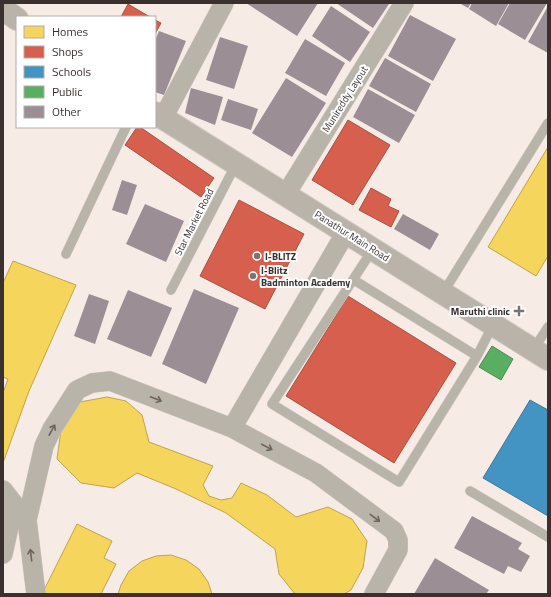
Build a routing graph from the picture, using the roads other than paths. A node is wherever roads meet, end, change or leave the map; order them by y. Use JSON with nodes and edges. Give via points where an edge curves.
{"nodes":[{"id":1,"x":224,"y":3,"type":"edge"},
{"id":2,"x":404,"y":3,"type":"edge"},
{"id":3,"x":3,"y":9,"type":"edge"},
{"id":4,"x":16,"y":18,"type":"edge"},
{"id":5,"x":3,"y":27,"type":"edge"},
{"id":6,"x":16,"y":34,"type":"edge"},
{"id":7,"x":159,"y":116,"type":"edge"},
{"id":8,"x":548,"y":123,"type":"edge"},
{"id":9,"x":126,"y":128,"type":"edge"},
{"id":10,"x":236,"y":164,"type":"junction"},
{"id":11,"x":286,"y":194,"type":"junction"},
{"id":12,"x":346,"y":232,"type":"junction"},
{"id":13,"x":373,"y":249,"type":"junction"},
{"id":14,"x":66,"y":254,"type":"dead end"},
{"id":15,"x":354,"y":280,"type":"junction"},
{"id":16,"x":171,"y":290,"type":"dead end"},
{"id":17,"x":443,"y":293,"type":"junction"},
{"id":18,"x":493,"y":325,"type":"junction"},
{"id":19,"x":548,"y":327,"type":"edge"},
{"id":20,"x":540,"y":354,"type":"edge"},
{"id":21,"x":477,"y":356,"type":"junction"},
{"id":22,"x":232,"y":428,"type":"junction"},
{"id":23,"x":3,"y":490,"type":"edge"},
{"id":24,"x":470,"y":491,"type":"dead end"},
{"id":25,"x":548,"y":537,"type":"edge"},
{"id":26,"x":3,"y":554,"type":"edge"},
{"id":27,"x":36,"y":594,"type":"edge"},
{"id":28,"x":374,"y":594,"type":"edge"}],
"edges":[{"from":1,"to":7,"type":"street"},
{"from":2,"to":11,"type":"street","name":"Munireddy Layout"},
{"from":3,"to":4,"type":"street"},
{"from":5,"to":6,"type":"street"},
{"from":7,"to":10,"type":"street","name":"Panathur Main Road"},
{"from":8,"to":17,"type":"lane"},
{"from":9,"to":14,"type":"lane"},
{"from":10,"to":11,"type":"street","name":"Panathur Main Road"},
{"from":10,"to":16,"type":"lane","name":"Star Market Road"},
{"from":11,"to":12,"type":"street","name":"Panathur Main Road"},
{"from":12,"to":13,"type":"street","name":"Panathur Main Road"},
{"from":12,"to":22,"type":"street"},
{"from":13,"to":15,"type":"lane"},
{"from":13,"to":17,"type":"street","name":"Panathur Main Road"},
{"from":15,"to":21,"type":"lane"},
{"from":15,"to":21,"type":"lane","via":[[272,404],[399,482]]},
{"from":17,"to":18,"type":"street","name":"Panathur Main Road"},
{"from":18,"to":20,"type":"street","name":"Panathur Main Road"},
{"from":18,"to":21,"type":"lane"},
{"from":19,"to":20,"type":"lane"},
{"from":27,"to":22,"type":"street","one_way":true,"via":[[27,520],[44,446],[77,390],[92,383],[110,381]]},
{"from":22,"to":28,"type":"street","one_way":true,"via":[[316,473],[394,532],[398,540],[398,550]]},
{"from":23,"to":26,"type":"street","via":[[14,504]]},
{"from":24,"to":25,"type":"lane"}]}
